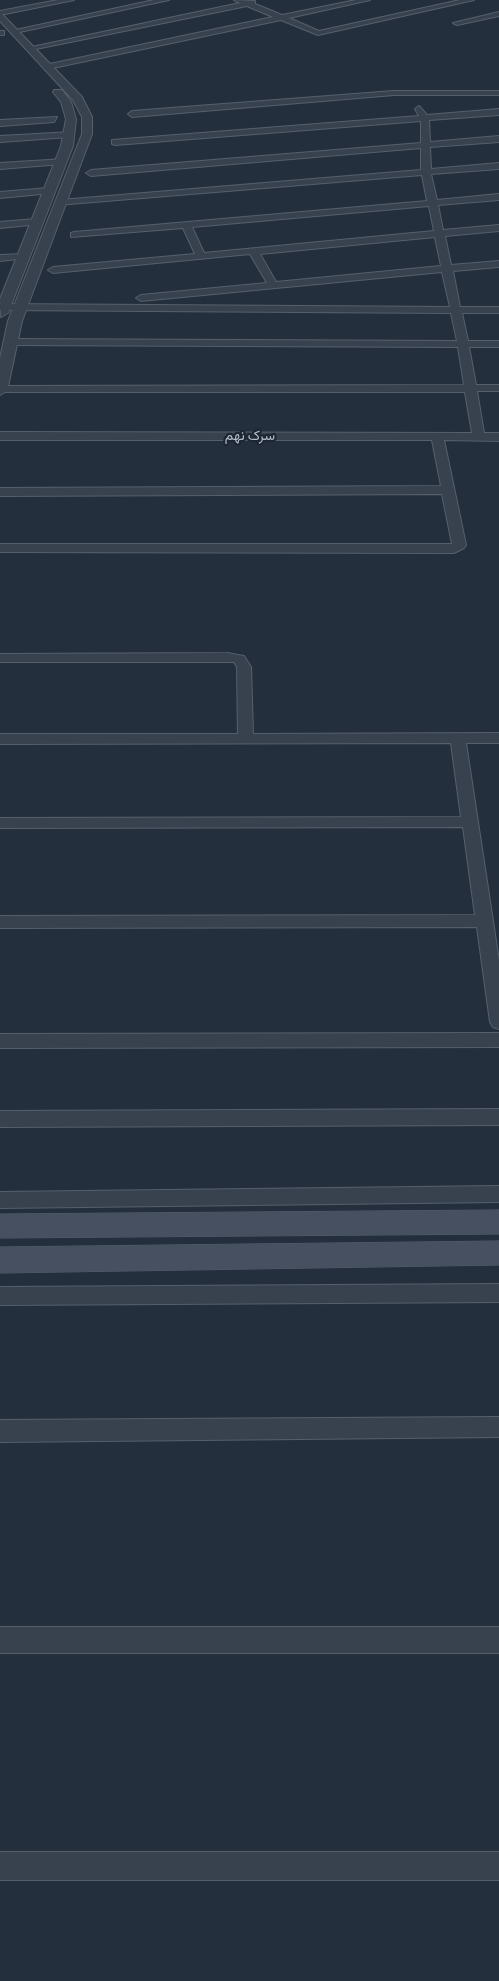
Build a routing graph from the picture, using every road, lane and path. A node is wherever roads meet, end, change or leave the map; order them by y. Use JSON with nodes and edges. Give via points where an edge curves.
{"nodes":[{"id":1,"x":70,"y":0,"type":"edge"},
{"id":2,"x":165,"y":0,"type":"edge"},
{"id":3,"x":238,"y":0,"type":"edge"},
{"id":4,"x":266,"y":0,"type":"edge"},
{"id":5,"x":366,"y":0,"type":"edge"},
{"id":6,"x":469,"y":0,"type":"edge"},
{"id":7,"x":247,"y":4,"type":"junction"},
{"id":8,"x":479,"y":5,"type":"dead end"},
{"id":9,"x":489,"y":9,"type":"dead end"},
{"id":10,"x":0,"y":14,"type":"edge"},
{"id":11,"x":499,"y":14,"type":"edge"},
{"id":12,"x":280,"y":18,"type":"junction"},
{"id":13,"x":457,"y":23,"type":"dead end"},
{"id":14,"x":15,"y":31,"type":"junction"},
{"id":15,"x":0,"y":32,"type":"edge"},
{"id":16,"x":31,"y":48,"type":"junction"},
{"id":17,"x":48,"y":67,"type":"junction"},
{"id":18,"x":499,"y":93,"type":"edge"},
{"id":19,"x":410,"y":95,"type":"junction"},
{"id":20,"x":499,"y":112,"type":"edge"},
{"id":21,"x":132,"y":114,"type":"dead end"},
{"id":22,"x":425,"y":118,"type":"junction"},
{"id":23,"x":54,"y":119,"type":"dead end"},
{"id":24,"x":0,"y":123,"type":"edge"},
{"id":25,"x":239,"y":132,"type":"junction"},
{"id":26,"x":69,"y":134,"type":"junction"},
{"id":27,"x":0,"y":139,"type":"edge"},
{"id":28,"x":499,"y":139,"type":"edge"},
{"id":29,"x":246,"y":141,"type":"dead end"},
{"id":30,"x":115,"y":142,"type":"dead end"},
{"id":31,"x":427,"y":146,"type":"junction"},
{"id":32,"x":253,"y":150,"type":"dead end"},
{"id":33,"x":260,"y":160,"type":"junction"},
{"id":34,"x":62,"y":161,"type":"junction"},
{"id":35,"x":0,"y":166,"type":"edge"},
{"id":36,"x":499,"y":166,"type":"edge"},
{"id":37,"x":426,"y":172,"type":"junction"},
{"id":38,"x":91,"y":173,"type":"dead end"},
{"id":39,"x":222,"y":176,"type":"junction"},
{"id":40,"x":278,"y":185,"type":"junction"},
{"id":41,"x":49,"y":191,"type":"junction"},
{"id":42,"x":0,"y":195,"type":"edge"},
{"id":43,"x":284,"y":195,"type":"dead end"},
{"id":44,"x":499,"y":197,"type":"edge"},
{"id":45,"x":433,"y":202,"type":"junction"},
{"id":46,"x":60,"y":203,"type":"junction"},
{"id":47,"x":291,"y":204,"type":"dead end"},
{"id":48,"x":297,"y":214,"type":"junction"},
{"id":49,"x":36,"y":222,"type":"junction"},
{"id":50,"x":0,"y":225,"type":"edge"},
{"id":51,"x":186,"y":225,"type":"junction"},
{"id":52,"x":499,"y":228,"type":"edge"},
{"id":53,"x":440,"y":234,"type":"junction"},
{"id":54,"x":74,"y":235,"type":"dead end"},
{"id":55,"x":253,"y":251,"type":"junction"},
{"id":56,"x":22,"y":256,"type":"junction"},
{"id":57,"x":201,"y":256,"type":"junction"},
{"id":58,"x":0,"y":258,"type":"edge"},
{"id":59,"x":499,"y":264,"type":"edge"},
{"id":60,"x":447,"y":268,"type":"junction"},
{"id":61,"x":53,"y":270,"type":"dead end"},
{"id":62,"x":273,"y":285,"type":"junction"},
{"id":63,"x":118,"y":300,"type":"dead end"},
{"id":64,"x":20,"y":307,"type":"junction"},
{"id":65,"x":1,"y":310,"type":"edge"},
{"id":66,"x":456,"y":310,"type":"junction"},
{"id":67,"x":499,"y":310,"type":"edge"},
{"id":68,"x":10,"y":342,"type":"junction"},
{"id":69,"x":463,"y":344,"type":"junction"},
{"id":70,"x":499,"y":344,"type":"edge"},
{"id":71,"x":471,"y":388,"type":"junction"},
{"id":72,"x":499,"y":388,"type":"edge"},
{"id":73,"x":0,"y":390,"type":"edge"},
{"id":74,"x":0,"y":436,"type":"edge"},
{"id":75,"x":437,"y":437,"type":"junction"},
{"id":76,"x":479,"y":437,"type":"junction"},
{"id":77,"x":499,"y":437,"type":"edge"},
{"id":78,"x":447,"y":490,"type":"junction"},
{"id":79,"x":0,"y":492,"type":"edge"},
{"id":80,"x":0,"y":548,"type":"edge"},
{"id":81,"x":0,"y":658,"type":"edge"},
{"id":82,"x":246,"y":738,"type":"junction"},
{"id":83,"x":458,"y":738,"type":"junction"},
{"id":84,"x":499,"y":738,"type":"edge"},
{"id":85,"x":0,"y":739,"type":"edge"},
{"id":86,"x":470,"y":822,"type":"junction"},
{"id":87,"x":0,"y":823,"type":"edge"},
{"id":88,"x":484,"y":921,"type":"junction"},
{"id":89,"x":0,"y":922,"type":"edge"},
{"id":90,"x":499,"y":1022,"type":"edge"},
{"id":91,"x":499,"y":1040,"type":"edge"},
{"id":92,"x":0,"y":1041,"type":"edge"},
{"id":93,"x":499,"y":1117,"type":"edge"},
{"id":94,"x":0,"y":1119,"type":"edge"},
{"id":95,"x":499,"y":1194,"type":"edge"},
{"id":96,"x":0,"y":1200,"type":"edge"},
{"id":97,"x":499,"y":1222,"type":"edge"},
{"id":98,"x":0,"y":1226,"type":"edge"},
{"id":99,"x":499,"y":1253,"type":"edge"},
{"id":100,"x":0,"y":1260,"type":"edge"},
{"id":101,"x":499,"y":1293,"type":"edge"},
{"id":102,"x":0,"y":1296,"type":"edge"},
{"id":103,"x":499,"y":1427,"type":"edge"},
{"id":104,"x":0,"y":1431,"type":"edge"},
{"id":105,"x":0,"y":1640,"type":"edge"},
{"id":106,"x":499,"y":1640,"type":"edge"},
{"id":107,"x":0,"y":1866,"type":"edge"},
{"id":108,"x":499,"y":1866,"type":"edge"}],
"edges":[{"from":1,"to":10,"type":"street"},
{"from":2,"to":14,"type":"street"},
{"from":3,"to":7,"type":"street"},
{"from":4,"to":7,"type":"street"},
{"from":5,"to":12,"type":"street"},
{"from":6,"to":8,"type":"street"},
{"from":6,"to":12,"type":"street","via":[[323,32]]},
{"from":7,"to":12,"type":"street"},
{"from":7,"to":16,"type":"street"},
{"from":9,"to":11,"type":"street"},
{"from":10,"to":14,"type":"street"},
{"from":11,"to":13,"type":"street"},
{"from":12,"to":17,"type":"street"},
{"from":14,"to":16,"type":"street"},
{"from":15,"to":26,"type":"street","via":[[66,102],[71,119]]},
{"from":16,"to":17,"type":"street"},
{"from":17,"to":46,"type":"street","via":[[78,99],[87,117],[87,134]]},
{"from":18,"to":19,"type":"street"},
{"from":19,"to":21,"type":"street","via":[[394,93]]},
{"from":19,"to":22,"type":"street"},
{"from":20,"to":22,"type":"street"},
{"from":22,"to":25,"type":"street"},
{"from":22,"to":31,"type":"street"},
{"from":23,"to":24,"type":"street"},
{"from":25,"to":29,"type":"street"},
{"from":25,"to":30,"type":"street"},
{"from":26,"to":27,"type":"street"},
{"from":26,"to":34,"type":"street"},
{"from":28,"to":31,"type":"street"},
{"from":31,"to":33,"type":"street"},
{"from":31,"to":37,"type":"street"},
{"from":32,"to":33,"type":"street"},
{"from":33,"to":39,"type":"street"},
{"from":34,"to":35,"type":"street"},
{"from":34,"to":41,"type":"street"},
{"from":36,"to":37,"type":"street"},
{"from":37,"to":40,"type":"street"},
{"from":37,"to":45,"type":"street"},
{"from":38,"to":39,"type":"street"},
{"from":39,"to":40,"type":"street"},
{"from":39,"to":46,"type":"street"},
{"from":40,"to":43,"type":"street"},
{"from":41,"to":42,"type":"street"},
{"from":41,"to":49,"type":"street"},
{"from":44,"to":45,"type":"street"},
{"from":45,"to":48,"type":"street"},
{"from":45,"to":53,"type":"street"},
{"from":46,"to":64,"type":"street"},
{"from":47,"to":48,"type":"street"},
{"from":48,"to":51,"type":"street"},
{"from":49,"to":50,"type":"street"},
{"from":49,"to":56,"type":"street"},
{"from":51,"to":54,"type":"street"},
{"from":51,"to":57,"type":"street"},
{"from":52,"to":53,"type":"street"},
{"from":53,"to":55,"type":"street"},
{"from":53,"to":60,"type":"street"},
{"from":55,"to":57,"type":"street"},
{"from":55,"to":62,"type":"street"},
{"from":56,"to":58,"type":"street"},
{"from":56,"to":65,"type":"street"},
{"from":57,"to":61,"type":"street"},
{"from":59,"to":60,"type":"street"},
{"from":60,"to":62,"type":"street"},
{"from":60,"to":66,"type":"street"},
{"from":62,"to":63,"type":"street"},
{"from":64,"to":65,"type":"street"},
{"from":64,"to":66,"type":"street"},
{"from":64,"to":68,"type":"street"},
{"from":66,"to":67,"type":"street"},
{"from":66,"to":69,"type":"street"},
{"from":68,"to":69,"type":"street"},
{"from":68,"to":73,"type":"street"},
{"from":69,"to":70,"type":"street"},
{"from":69,"to":71,"type":"street"},
{"from":71,"to":72,"type":"street"},
{"from":71,"to":73,"type":"street"},
{"from":71,"to":76,"type":"street"},
{"from":74,"to":75,"type":"street","name":"سرک نهم"},
{"from":75,"to":76,"type":"street","name":"سرک نهم"},
{"from":75,"to":78,"type":"street"},
{"from":76,"to":77,"type":"street","name":"سرک نهم"},
{"from":78,"to":79,"type":"street"},
{"from":78,"to":80,"type":"street","via":[[459,545],[454,549]]},
{"from":81,"to":82,"type":"street","via":[[239,659],[244,667]]},
{"from":82,"to":83,"type":"street"},
{"from":82,"to":85,"type":"street"},
{"from":83,"to":84,"type":"street"},
{"from":83,"to":86,"type":"street"},
{"from":86,"to":87,"type":"street"},
{"from":86,"to":88,"type":"street"},
{"from":88,"to":89,"type":"street"},
{"from":88,"to":90,"type":"street"},
{"from":91,"to":92,"type":"street"},
{"from":93,"to":94,"type":"street"},
{"from":95,"to":96,"type":"street"},
{"from":97,"to":98,"type":"main road"},
{"from":99,"to":100,"type":"main road"},
{"from":101,"to":102,"type":"street"},
{"from":103,"to":104,"type":"street"},
{"from":105,"to":106,"type":"street"},
{"from":107,"to":108,"type":"street"}]}
